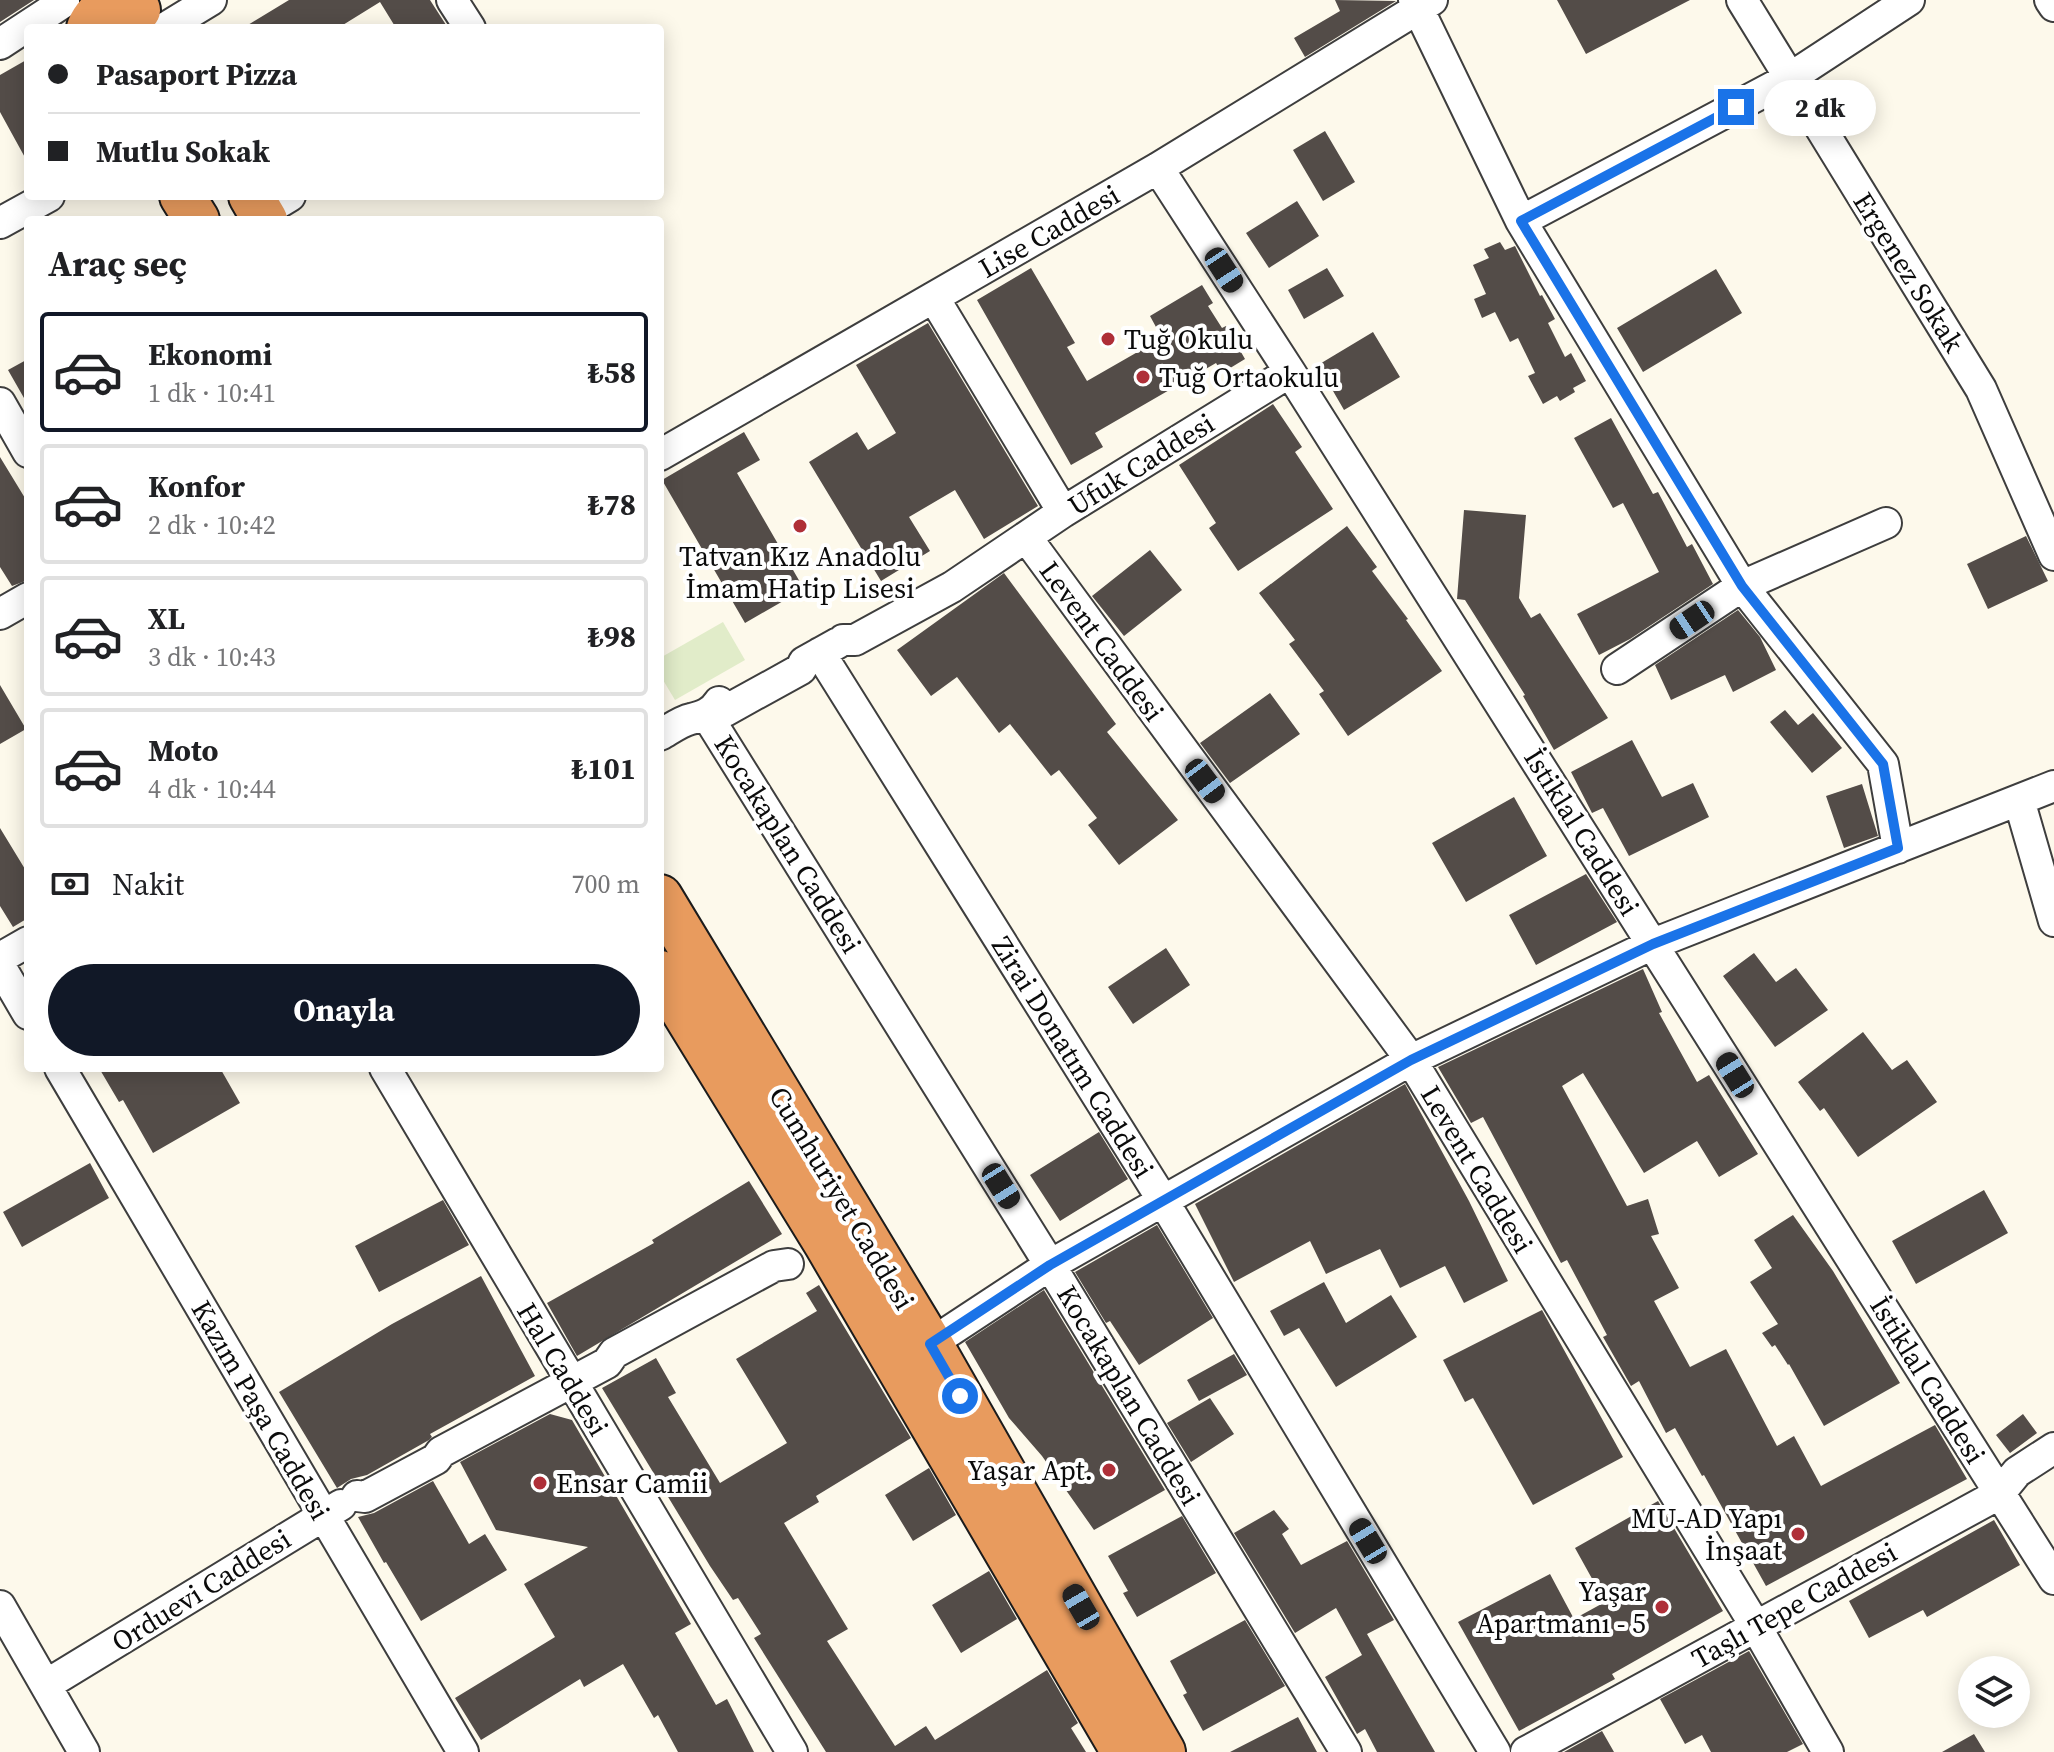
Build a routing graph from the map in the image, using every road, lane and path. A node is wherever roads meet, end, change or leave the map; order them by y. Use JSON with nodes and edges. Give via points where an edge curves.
{"nodes":[{"id":1,"x":211,"y":0,"type":"edge"},
{"id":2,"x":452,"y":0,"type":"edge"},
{"id":3,"x":1742,"y":0,"type":"edge"},
{"id":4,"x":1909,"y":0,"type":"edge"},
{"id":5,"x":2050,"y":0,"type":"edge"},
{"id":6,"x":1421,"y":3,"type":"edge"},
{"id":7,"x":2054,"y":6,"type":"edge"},
{"id":8,"x":74,"y":14,"type":"edge"},
{"id":9,"x":146,"y":17,"type":"edge"},
{"id":10,"x":49,"y":24,"type":"edge"},
{"id":11,"x":467,"y":24,"type":"edge"},
{"id":12,"x":24,"y":34,"type":"edge"},
{"id":13,"x":0,"y":44,"type":"edge"},
{"id":14,"x":1790,"y":78,"type":"junction"},
{"id":15,"x":1158,"y":168,"type":"junction"},
{"id":16,"x":42,"y":200,"type":"edge"},
{"id":17,"x":1521,"y":221,"type":"junction"},
{"id":18,"x":0,"y":223,"type":"edge"},
{"id":19,"x":934,"y":298,"type":"junction"},
{"id":20,"x":1290,"y":372,"type":"junction"},
{"id":21,"x":0,"y":403,"type":"edge"},
{"id":22,"x":24,"y":445,"type":"edge"},
{"id":23,"x":664,"y":453,"type":"edge"},
{"id":24,"x":1063,"y":512,"type":"junction"},
{"id":25,"x":1886,"y":523,"type":"dead end"},
{"id":26,"x":1026,"y":537,"type":"junction"},
{"id":27,"x":2054,"y":555,"type":"edge"},
{"id":28,"x":1742,"y":586,"type":"junction"},
{"id":29,"x":24,"y":600,"type":"edge"},
{"id":30,"x":0,"y":614,"type":"edge"},
{"id":31,"x":823,"y":652,"type":"junction"},
{"id":32,"x":1617,"y":669,"type":"dead end"},
{"id":33,"x":706,"y":714,"type":"junction"},
{"id":34,"x":664,"y":733,"type":"edge"},
{"id":35,"x":664,"y":744,"type":"edge"},
{"id":36,"x":2054,"y":786,"type":"edge"},
{"id":37,"x":2019,"y":800,"type":"junction"},
{"id":38,"x":1898,"y":848,"type":"junction"},
{"id":39,"x":664,"y":904,"type":"edge"},
{"id":40,"x":2054,"y":921,"type":"edge"},
{"id":41,"x":24,"y":944,"type":"edge"},
{"id":42,"x":1653,"y":944,"type":"junction"},
{"id":43,"x":0,"y":958,"type":"edge"},
{"id":44,"x":0,"y":966,"type":"edge"},
{"id":45,"x":664,"y":980,"type":"edge"},
{"id":46,"x":24,"y":1007,"type":"edge"},
{"id":47,"x":1411,"y":1060,"type":"junction"},
{"id":48,"x":62,"y":1072,"type":"edge"},
{"id":49,"x":387,"y":1072,"type":"edge"},
{"id":50,"x":1162,"y":1199,"type":"junction"},
{"id":51,"x":826,"y":1243,"type":"junction"},
{"id":52,"x":1050,"y":1265,"type":"junction"},
{"id":53,"x":930,"y":1344,"type":"junction"},
{"id":54,"x":571,"y":1382,"type":"junction"},
{"id":55,"x":2054,"y":1448,"type":"edge"},
{"id":56,"x":1999,"y":1494,"type":"junction"},
{"id":57,"x":323,"y":1515,"type":"junction"},
{"id":58,"x":2054,"y":1579,"type":"edge"},
{"id":59,"x":0,"y":1606,"type":"edge"},
{"id":60,"x":1755,"y":1625,"type":"junction"},
{"id":61,"x":46,"y":1685,"type":"junction"},
{"id":62,"x":84,"y":1752,"type":"edge"},
{"id":63,"x":463,"y":1752,"type":"edge"},
{"id":64,"x":792,"y":1752,"type":"edge"},
{"id":65,"x":1124,"y":1752,"type":"edge"},
{"id":66,"x":1163,"y":1752,"type":"edge"},
{"id":67,"x":1346,"y":1752,"type":"edge"},
{"id":68,"x":1495,"y":1752,"type":"edge"},
{"id":69,"x":1526,"y":1752,"type":"edge"},
{"id":70,"x":1828,"y":1752,"type":"edge"}],
"edges":[{"from":1,"to":9,"type":"street"},
{"from":2,"to":11,"type":"street"},
{"from":3,"to":14,"type":"street","name":"Ergenez Sokak"},
{"from":4,"to":14,"type":"street"},
{"from":5,"to":7,"type":"street"},
{"from":6,"to":15,"type":"street","name":"Lise Caddesi"},
{"from":6,"to":17,"type":"street"},
{"from":8,"to":9,"type":"highway","via":[[94,17],[121,4]]},
{"from":8,"to":10,"type":"street"},
{"from":12,"to":13,"type":"street"},
{"from":14,"to":17,"type":"street"},
{"from":14,"to":27,"type":"street","name":"Ergenez Sokak","via":[[1981,389]]},
{"from":15,"to":19,"type":"street","name":"Lise Caddesi"},
{"from":15,"to":20,"type":"street","name":"İstiklal Caddesi"},
{"from":16,"to":18,"type":"street"},
{"from":17,"to":28,"type":"street"},
{"from":19,"to":23,"type":"street","name":"Lise Caddesi"},
{"from":19,"to":24,"type":"street"},
{"from":20,"to":24,"type":"street","name":"Ufuk Caddesi"},
{"from":20,"to":42,"type":"street","name":"İstiklal Caddesi"},
{"from":21,"to":22,"type":"street"},
{"from":24,"to":26,"type":"street","name":"Ufuk Caddesi"},
{"from":25,"to":28,"type":"street"},
{"from":26,"to":31,"type":"street","name":"Ufuk Caddesi","via":[[952,587]]},
{"from":26,"to":47,"type":"street","name":"Levent Caddesi"},
{"from":28,"to":32,"type":"street"},
{"from":28,"to":38,"type":"street","via":[[1883,764]]},
{"from":29,"to":30,"type":"street"},
{"from":31,"to":33,"type":"street","name":"Ufuk Caddesi","via":[[725,711]]},
{"from":31,"to":50,"type":"street","name":"Zirai Donatım Caddesi"},
{"from":33,"to":34,"type":"street","name":"Ufuk Caddesi"},
{"from":33,"to":35,"type":"street","name":"Ufuk Caddesi","via":[[695,727]]},
{"from":33,"to":52,"type":"street","name":"Kocakaplan Caddesi"},
{"from":36,"to":37,"type":"street"},
{"from":37,"to":38,"type":"street"},
{"from":37,"to":40,"type":"street"},
{"from":38,"to":42,"type":"street"},
{"from":39,"to":53,"type":"highway","name":"Cumhuriyet Caddesi"},
{"from":41,"to":43,"type":"street"},
{"from":42,"to":47,"type":"street"},
{"from":42,"to":56,"type":"street","name":"İstiklal Caddesi"},
{"from":44,"to":46,"type":"street"},
{"from":45,"to":51,"type":"highway","name":"Cumhuriyet Caddesi"},
{"from":47,"to":50,"type":"street"},
{"from":47,"to":60,"type":"street","name":"Levent Caddesi"},
{"from":48,"to":57,"type":"street","name":"Kazım Paşa Caddesi"},
{"from":49,"to":54,"type":"street","name":"Hal Caddesi"},
{"from":50,"to":52,"type":"street"},
{"from":50,"to":68,"type":"street","name":"Zirai Donatım Caddesi"},
{"from":51,"to":54,"type":"street","name":"Orduevi Caddesi","via":[[788,1264],[779,1276],[620,1363],[607,1363]]},
{"from":51,"to":65,"type":"highway","name":"Cumhuriyet Caddesi"},
{"from":52,"to":53,"type":"street"},
{"from":52,"to":67,"type":"street","name":"Kocakaplan Caddesi"},
{"from":53,"to":66,"type":"highway","name":"Cumhuriyet Caddesi"},
{"from":54,"to":57,"type":"street","name":"Orduevi Caddesi","via":[[436,1459]]},
{"from":54,"to":64,"type":"street","name":"Hal Caddesi"},
{"from":55,"to":56,"type":"street","name":"Taşlı Tepe Caddesi","via":[[2017,1472]]},
{"from":56,"to":58,"type":"street","name":"İstiklal Caddesi"},
{"from":56,"to":60,"type":"street","name":"Taşlı Tepe Caddesi"},
{"from":57,"to":61,"type":"street","name":"Orduevi Caddesi"},
{"from":57,"to":63,"type":"street","name":"Kazım Paşa Caddesi"},
{"from":59,"to":61,"type":"street"},
{"from":60,"to":69,"type":"street","name":"Taşlı Tepe Caddesi"},
{"from":60,"to":70,"type":"street","name":"Levent Caddesi"},
{"from":61,"to":62,"type":"street"}]}
